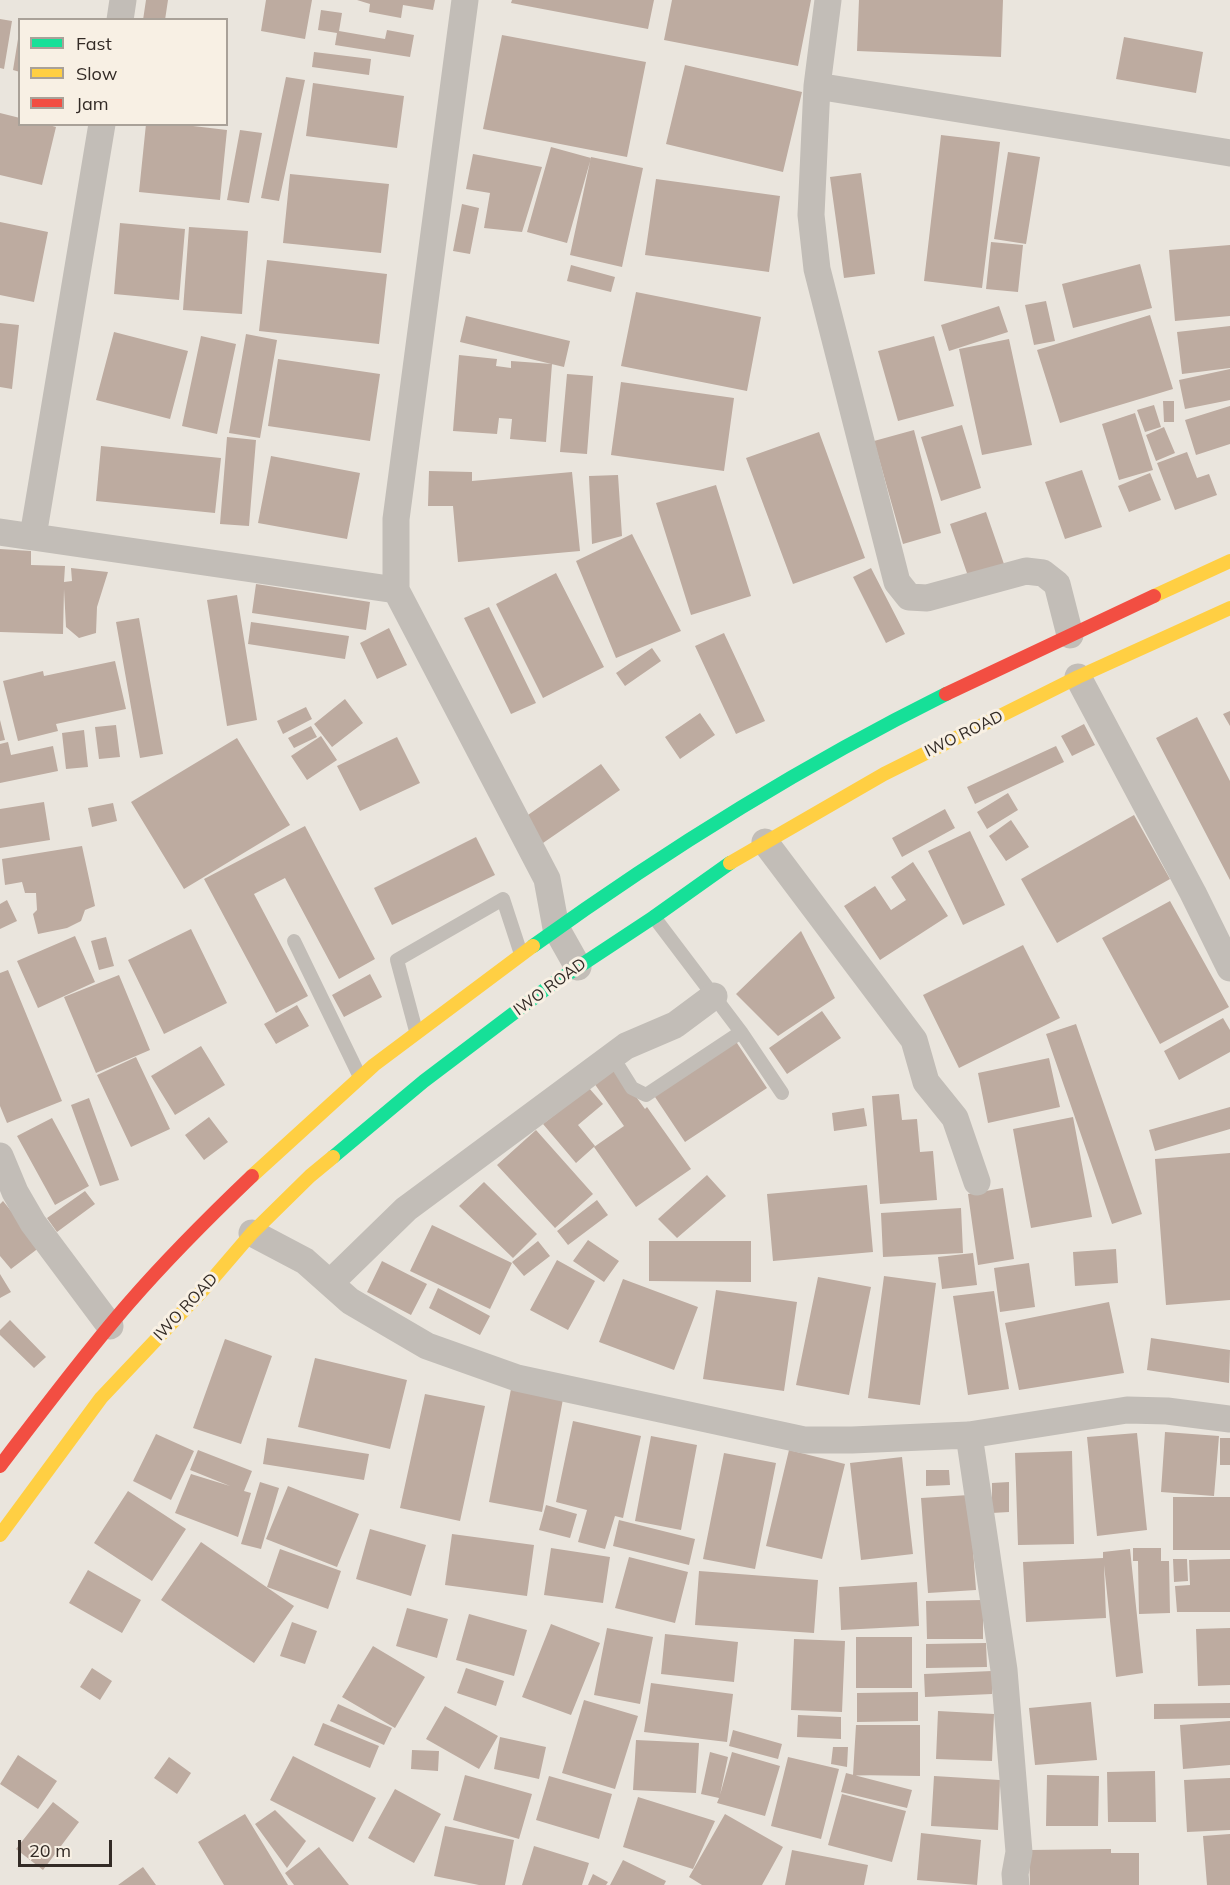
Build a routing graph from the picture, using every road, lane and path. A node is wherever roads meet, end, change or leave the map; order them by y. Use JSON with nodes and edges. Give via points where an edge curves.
{"nodes":[{"id":1,"x":123,"y":0,"type":"edge"},
{"id":2,"x":465,"y":0,"type":"edge"},
{"id":3,"x":828,"y":0,"type":"edge"},
{"id":4,"x":120,"y":18,"type":"edge"},
{"id":5,"x":817,"y":86,"type":"junction"},
{"id":6,"x":102,"y":126,"type":"edge"},
{"id":7,"x":1230,"y":153,"type":"edge"},
{"id":8,"x":0,"y":532,"type":"edge"},
{"id":9,"x":33,"y":536,"type":"junction"},
{"id":10,"x":1230,"y":561,"type":"edge"},
{"id":11,"x":396,"y":591,"type":"junction"},
{"id":12,"x":1230,"y":609,"type":"edge"},
{"id":13,"x":1070,"y":635,"type":"junction"},
{"id":14,"x":1078,"y":677,"type":"junction"},
{"id":15,"x":765,"y":842,"type":"junction"},
{"id":16,"x":654,"y":917,"type":"junction"},
{"id":17,"x":556,"y":928,"type":"junction"},
{"id":18,"x":294,"y":941,"type":"dead end"},
{"id":19,"x":521,"y":954,"type":"junction"},
{"id":20,"x":578,"y":967,"type":"junction"},
{"id":21,"x":1230,"y":968,"type":"edge"},
{"id":22,"x":714,"y":996,"type":"junction"},
{"id":23,"x":741,"y":1032,"type":"junction"},
{"id":24,"x":417,"y":1033,"type":"junction"},
{"id":25,"x":612,"y":1056,"type":"junction"},
{"id":26,"x":360,"y":1077,"type":"junction"},
{"id":27,"x":782,"y":1093,"type":"dead end"},
{"id":28,"x":0,"y":1156,"type":"edge"},
{"id":29,"x":977,"y":1182,"type":"dead end"},
{"id":30,"x":252,"y":1233,"type":"junction"},
{"id":31,"x":330,"y":1283,"type":"junction"},
{"id":32,"x":110,"y":1326,"type":"junction"},
{"id":33,"x":1230,"y":1419,"type":"edge"},
{"id":34,"x":969,"y":1435,"type":"junction"},
{"id":35,"x":0,"y":1466,"type":"edge"},
{"id":36,"x":0,"y":1534,"type":"edge"},
{"id":37,"x":1016,"y":1885,"type":"edge"}],
"edges":[{"from":1,"to":4,"type":"street"},
{"from":2,"to":11,"type":"street","via":[[396,519]]},
{"from":3,"to":5,"type":"street"},
{"from":5,"to":7,"type":"street"},
{"from":5,"to":13,"type":"street","via":[[811,216],[817,269],[897,582],[909,597],[927,598],[1026,571],[1043,573],[1058,584]]},
{"from":6,"to":9,"type":"street"},
{"from":8,"to":9,"type":"street"},
{"from":9,"to":11,"type":"street"},
{"from":10,"to":13,"type":"main road"},
{"from":11,"to":17,"type":"street","via":[[547,879]]},
{"from":12,"to":14,"type":"main road","name":"IWO ROAD"},
{"from":13,"to":17,"type":"main road","via":[[900,717],[778,784]]},
{"from":14,"to":15,"type":"main road","name":"IWO ROAD","via":[[884,774]]},
{"from":14,"to":21,"type":"street"},
{"from":15,"to":16,"type":"main road","name":"IWO ROAD"},
{"from":15,"to":29,"type":"street","via":[[914,1040],[926,1082],[955,1118]]},
{"from":16,"to":20,"type":"main road","name":"IWO ROAD"},
{"from":16,"to":22,"type":"lane"},
{"from":17,"to":19,"type":"main road"},
{"from":17,"to":20,"type":"street"},
{"from":18,"to":26,"type":"lane"},
{"from":19,"to":24,"type":"main road"},
{"from":19,"to":24,"type":"lane","via":[[503,899],[397,960]]},
{"from":20,"to":30,"type":"main road","name":"IWO ROAD","via":[[424,1081],[310,1176]]},
{"from":22,"to":23,"type":"lane"},
{"from":22,"to":25,"type":"street","via":[[675,1025]]},
{"from":23,"to":25,"type":"lane","via":[[646,1095],[632,1088]]},
{"from":23,"to":27,"type":"lane"},
{"from":24,"to":26,"type":"main road"},
{"from":25,"to":31,"type":"street","via":[[406,1209]]},
{"from":26,"to":32,"type":"main road","via":[[171,1257]]},
{"from":28,"to":32,"type":"street","via":[[33,1223]]},
{"from":30,"to":31,"type":"street","via":[[305,1261]]},
{"from":30,"to":36,"type":"main road","name":"IWO ROAD","via":[[101,1398]]},
{"from":31,"to":34,"type":"street","via":[[350,1301],[427,1346],[517,1378],[804,1440]]},
{"from":32,"to":35,"type":"main road"},
{"from":33,"to":34,"type":"street","via":[[1127,1410]]},
{"from":34,"to":37,"type":"street","via":[[1004,1670],[1019,1852]]}]}
